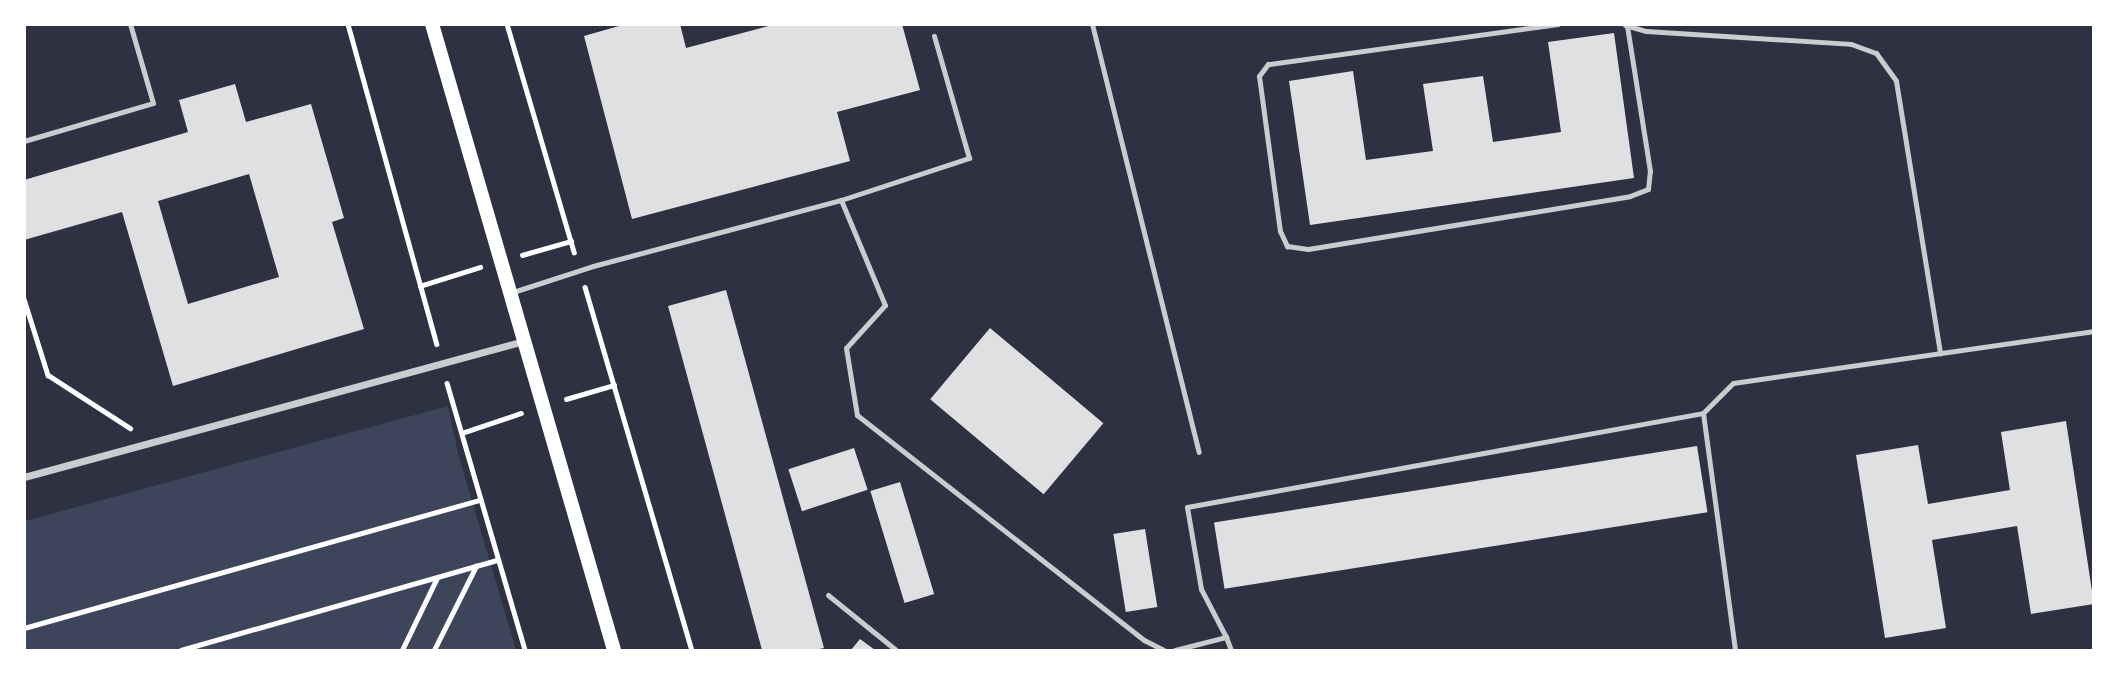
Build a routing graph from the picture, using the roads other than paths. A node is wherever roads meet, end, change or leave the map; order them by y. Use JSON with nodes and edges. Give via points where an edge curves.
{"nodes":[{"id":1,"x":130,"y":24,"type":"edge"},
{"id":2,"x":432,"y":24,"type":"edge"},
{"id":3,"x":1092,"y":24,"type":"edge"},
{"id":4,"x":1558,"y":24,"type":"edge"},
{"id":5,"x":1625,"y":25,"type":"edge"},
{"id":6,"x":934,"y":36,"type":"dead end"},
{"id":7,"x":24,"y":141,"type":"edge"},
{"id":8,"x":841,"y":200,"type":"junction"},
{"id":9,"x":510,"y":293,"type":"junction"},
{"id":10,"x":2094,"y":331,"type":"edge"},
{"id":11,"x":523,"y":341,"type":"junction"},
{"id":12,"x":1940,"y":353,"type":"junction"},
{"id":13,"x":1703,"y":412,"type":"junction"},
{"id":14,"x":1199,"y":452,"type":"dead end"},
{"id":15,"x":24,"y":477,"type":"edge"},
{"id":16,"x":828,"y":595,"type":"dead end"},
{"id":17,"x":1226,"y":637,"type":"junction"},
{"id":18,"x":614,"y":650,"type":"edge"},
{"id":19,"x":896,"y":650,"type":"edge"},
{"id":20,"x":1164,"y":650,"type":"edge"},
{"id":21,"x":1175,"y":650,"type":"edge"},
{"id":22,"x":1231,"y":650,"type":"edge"},
{"id":23,"x":1735,"y":650,"type":"edge"}],
"edges":[{"from":1,"to":7,"type":"lane","via":[[153,103]]},
{"from":2,"to":9,"type":"main road"},
{"from":3,"to":14,"type":"lane"},
{"from":4,"to":5,"type":"lane","via":[[1268,64],[1259,76],[1280,231],[1287,246],[1321,247],[1630,196],[1648,188],[1650,171]]},
{"from":5,"to":12,"type":"lane","via":[[1646,31],[1851,44],[1875,53],[1896,81]]},
{"from":6,"to":8,"type":"lane","via":[[969,158]]},
{"from":8,"to":9,"type":"lane"},
{"from":8,"to":20,"type":"lane","via":[[885,305],[846,348],[857,415],[1144,640]]},
{"from":9,"to":11,"type":"main road"},
{"from":10,"to":12,"type":"lane"},
{"from":11,"to":15,"type":"street"},
{"from":11,"to":18,"type":"main road"},
{"from":12,"to":13,"type":"lane","via":[[1733,383]]},
{"from":13,"to":17,"type":"lane","via":[[1187,507],[1201,589]]},
{"from":13,"to":23,"type":"lane"},
{"from":16,"to":19,"type":"lane"},
{"from":17,"to":21,"type":"lane"},
{"from":17,"to":22,"type":"lane"}]}
